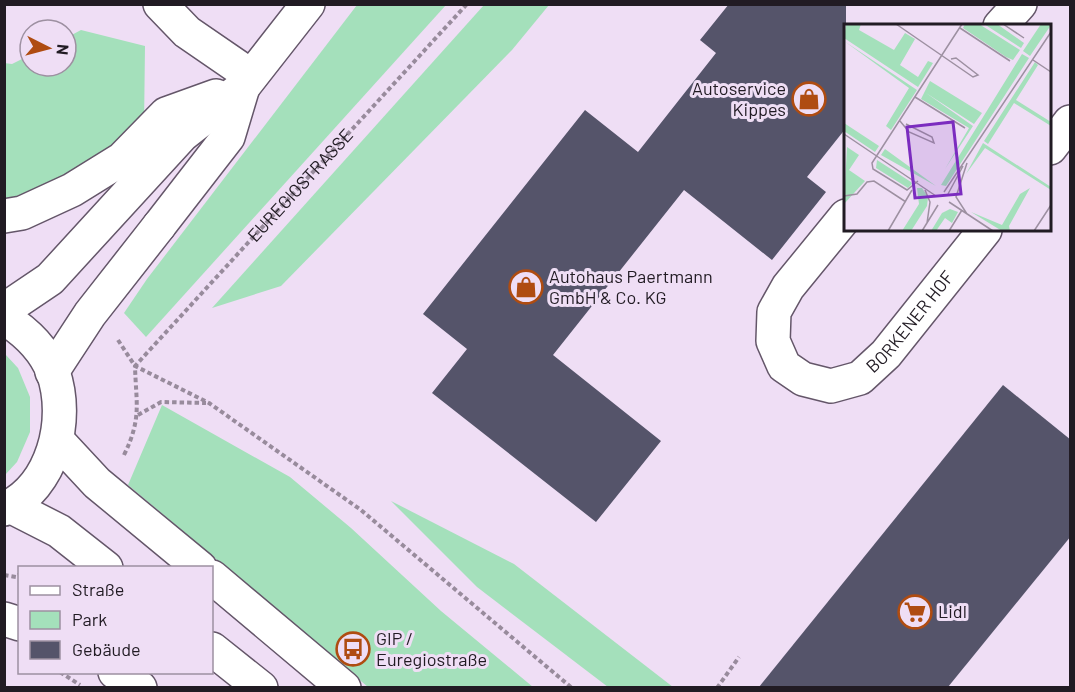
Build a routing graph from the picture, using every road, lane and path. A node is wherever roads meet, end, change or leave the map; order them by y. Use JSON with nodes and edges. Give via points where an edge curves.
{"nodes":[{"id":1,"x":160,"y":4,"type":"edge"},
{"id":2,"x":308,"y":4,"type":"edge"},
{"id":3,"x":467,"y":4,"type":"edge"},
{"id":4,"x":1020,"y":4,"type":"edge"},
{"id":5,"x":1002,"y":24,"type":"edge"},
{"id":6,"x":247,"y":81,"type":"junction"},
{"id":7,"x":1071,"y":122,"type":"edge"},
{"id":8,"x":1051,"y":147,"type":"edge"},
{"id":9,"x":4,"y":216,"type":"edge"},
{"id":10,"x":844,"y":218,"type":"edge"},
{"id":11,"x":984,"y":231,"type":"edge"},
{"id":12,"x":4,"y":310,"type":"edge"},
{"id":13,"x":90,"y":314,"type":"junction"},
{"id":14,"x":4,"y":318,"type":"edge"},
{"id":15,"x":135,"y":366,"type":"junction"},
{"id":16,"x":52,"y":372,"type":"junction"},
{"id":17,"x":209,"y":403,"type":"junction"},
{"id":18,"x":138,"y":415,"type":"junction"},
{"id":19,"x":57,"y":440,"type":"junction"},
{"id":20,"x":97,"y":483,"type":"junction"},
{"id":21,"x":7,"y":508,"type":"edge"},
{"id":22,"x":105,"y":566,"type":"edge"},
{"id":23,"x":199,"y":566,"type":"edge"},
{"id":24,"x":213,"y":578,"type":"edge"},
{"id":25,"x":213,"y":650,"type":"edge"},
{"id":26,"x":739,"y":657,"type":"dead end"},
{"id":27,"x":63,"y":674,"type":"edge"},
{"id":28,"x":118,"y":674,"type":"edge"},
{"id":29,"x":83,"y":687,"type":"edge"},
{"id":30,"x":140,"y":687,"type":"edge"},
{"id":31,"x":261,"y":687,"type":"edge"},
{"id":32,"x":344,"y":687,"type":"edge"},
{"id":33,"x":572,"y":687,"type":"edge"},
{"id":34,"x":717,"y":687,"type":"edge"}],
"edges":[{"from":1,"to":6,"type":"street","via":[[187,32]]},
{"from":2,"to":6,"type":"street"},
{"from":3,"to":15,"type":"path","name":"EUREGIOSTRASSE"},
{"from":4,"to":5,"type":"street"},
{"from":6,"to":9,"type":"street","via":[[166,114],[122,159],[72,190],[22,213]]},
{"from":6,"to":12,"type":"street","via":[[182,135],[51,279]]},
{"from":6,"to":13,"type":"street","via":[[228,137]]},
{"from":7,"to":8,"type":"street"},
{"from":10,"to":11,"type":"street","name":"BORKENER HOF","via":[[788,287],[774,312],[773,341],[784,366],[803,379],[831,386],[860,378],[886,354]]},
{"from":13,"to":15,"type":"path","via":[[115,336]]},
{"from":13,"to":16,"type":"street"},
{"from":14,"to":16,"type":"street","via":[[21,328],[39,348]]},
{"from":15,"to":17,"type":"path"},
{"from":15,"to":18,"type":"path"},
{"from":16,"to":19,"type":"street","via":[[60,405]]},
{"from":17,"to":18,"type":"path","via":[[161,402]]},
{"from":17,"to":33,"type":"path","via":[[361,510]]},
{"from":18,"to":20,"type":"path","via":[[124,455]]},
{"from":19,"to":20,"type":"street"},
{"from":19,"to":21,"type":"street","via":[[47,466],[31,488]]},
{"from":20,"to":23,"type":"street"},
{"from":21,"to":22,"type":"street","via":[[58,531]]},
{"from":24,"to":32,"type":"street"},
{"from":25,"to":31,"type":"street"},
{"from":26,"to":34,"type":"path"},
{"from":27,"to":29,"type":"path"},
{"from":28,"to":30,"type":"street"}]}
